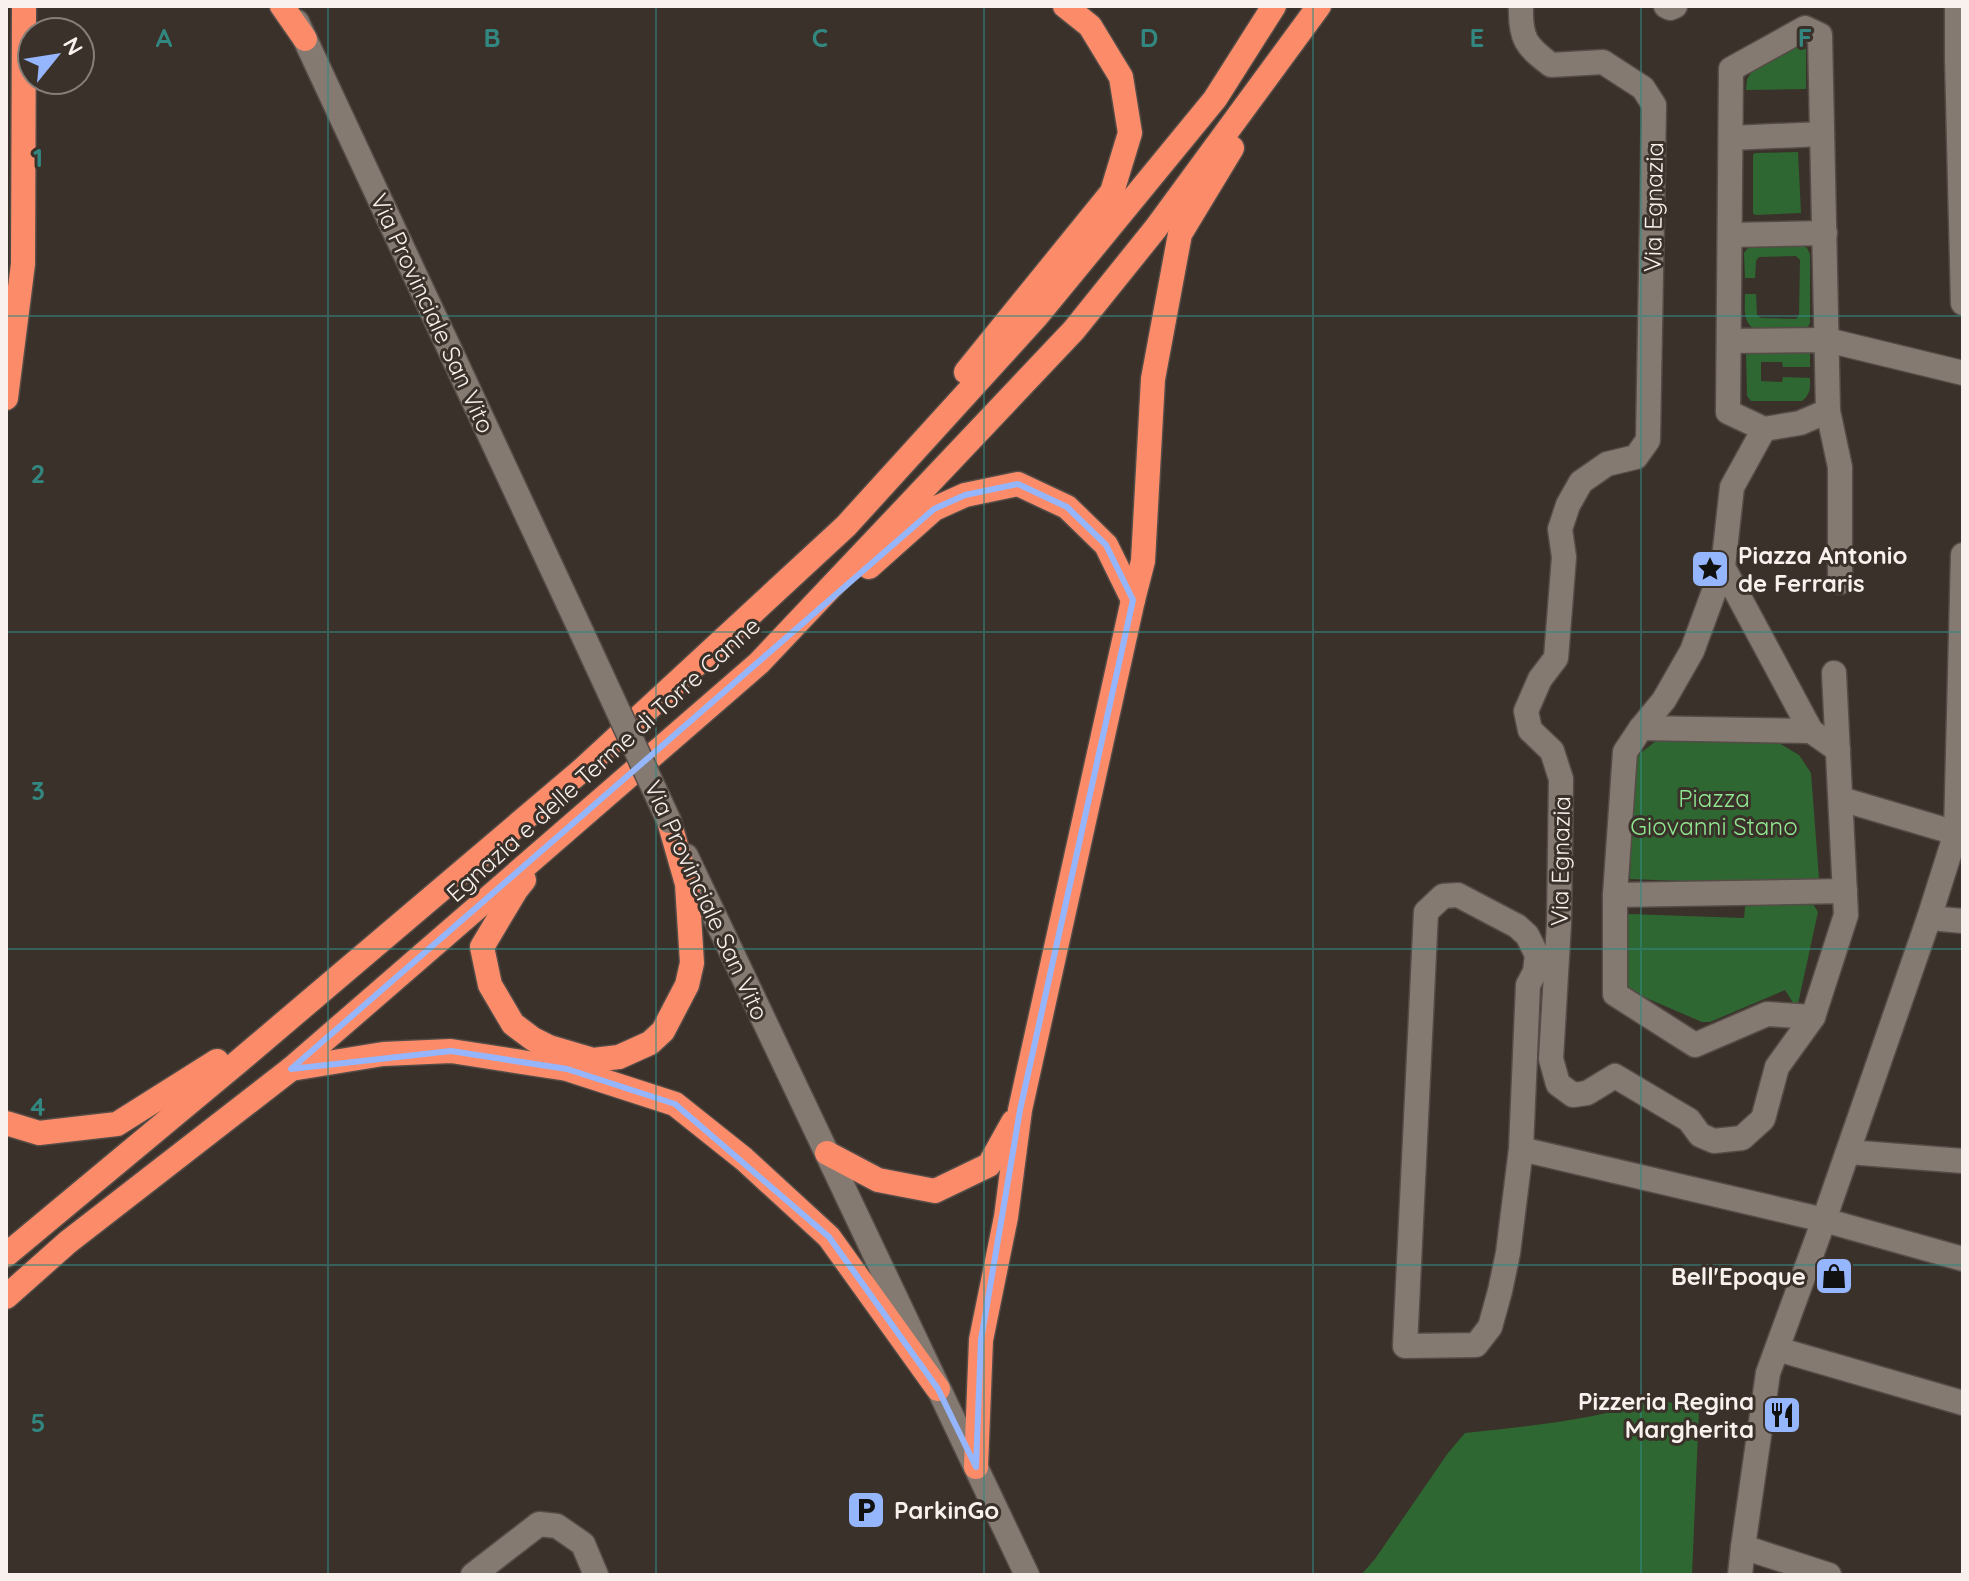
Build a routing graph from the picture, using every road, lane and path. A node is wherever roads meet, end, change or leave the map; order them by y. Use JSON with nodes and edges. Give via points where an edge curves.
{"nodes":[{"id":1,"x":282,"y":6,"type":"edge"},
{"id":2,"x":289,"y":6,"type":"edge"},
{"id":3,"x":298,"y":6,"type":"edge"},
{"id":4,"x":1065,"y":6,"type":"edge"},
{"id":5,"x":1274,"y":6,"type":"edge"},
{"id":6,"x":1521,"y":6,"type":"edge"},
{"id":7,"x":1666,"y":6,"type":"edge"},
{"id":8,"x":1675,"y":6,"type":"edge"},
{"id":9,"x":1957,"y":6,"type":"edge"},
{"id":10,"x":25,"y":9,"type":"edge"},
{"id":11,"x":1317,"y":10,"type":"edge"},
{"id":12,"x":1960,"y":34,"type":"edge"},
{"id":13,"x":305,"y":39,"type":"junction"},
{"id":14,"x":1822,"y":134,"type":"junction"},
{"id":15,"x":1731,"y":138,"type":"junction"},
{"id":16,"x":1825,"y":233,"type":"junction"},
{"id":17,"x":1730,"y":235,"type":"junction"},
{"id":18,"x":15,"y":264,"type":"edge"},
{"id":19,"x":1963,"y":303,"type":"edge"},
{"id":20,"x":1827,"y":340,"type":"junction"},
{"id":21,"x":1729,"y":341,"type":"junction"},
{"id":22,"x":1963,"y":373,"type":"edge"},
{"id":23,"x":6,"y":398,"type":"edge"},
{"id":24,"x":1828,"y":411,"type":"junction"},
{"id":25,"x":945,"y":417,"type":"junction"},
{"id":26,"x":1764,"y":429,"type":"junction"},
{"id":27,"x":1963,"y":555,"type":"edge"},
{"id":28,"x":1723,"y":567,"type":"junction"},
{"id":29,"x":1840,"y":582,"type":"dead end"},
{"id":30,"x":1133,"y":600,"type":"junction"},
{"id":31,"x":759,"y":663,"type":"junction"},
{"id":32,"x":1834,"y":673,"type":"dead end"},
{"id":33,"x":1641,"y":728,"type":"junction"},
{"id":34,"x":1811,"y":731,"type":"junction"},
{"id":35,"x":1838,"y":750,"type":"junction"},
{"id":36,"x":1841,"y":799,"type":"junction"},
{"id":37,"x":593,"y":808,"type":"junction"},
{"id":38,"x":669,"y":821,"type":"junction"},
{"id":39,"x":1956,"y":850,"type":"edge"},
{"id":40,"x":1845,"y":891,"type":"junction"},
{"id":41,"x":1615,"y":895,"type":"junction"},
{"id":42,"x":430,"y":897,"type":"junction"},
{"id":43,"x":1929,"y":918,"type":"junction"},
{"id":44,"x":1963,"y":921,"type":"edge"},
{"id":45,"x":1813,"y":1017,"type":"junction"},
{"id":46,"x":291,"y":1069,"type":"junction"},
{"id":47,"x":1020,"y":1110,"type":"junction"},
{"id":48,"x":6,"y":1123,"type":"edge"},
{"id":49,"x":1521,"y":1149,"type":"junction"},
{"id":50,"x":1848,"y":1152,"type":"junction"},
{"id":51,"x":827,"y":1153,"type":"junction"},
{"id":52,"x":1962,"y":1157,"type":"edge"},
{"id":53,"x":1824,"y":1220,"type":"junction"},
{"id":54,"x":6,"y":1255,"type":"edge"},
{"id":55,"x":1963,"y":1259,"type":"edge"},
{"id":56,"x":6,"y":1297,"type":"edge"},
{"id":57,"x":1777,"y":1349,"type":"junction"},
{"id":58,"x":938,"y":1389,"type":"junction"},
{"id":59,"x":1963,"y":1403,"type":"edge"},
{"id":60,"x":976,"y":1467,"type":"junction"},
{"id":61,"x":1743,"y":1547,"type":"junction"},
{"id":62,"x":473,"y":1575,"type":"edge"},
{"id":63,"x":596,"y":1575,"type":"edge"},
{"id":64,"x":1027,"y":1575,"type":"edge"},
{"id":65,"x":1740,"y":1575,"type":"edge"},
{"id":66,"x":1829,"y":1575,"type":"edge"}],
"edges":[{"from":1,"to":13,"type":"highway"},
{"from":2,"to":13,"type":"street","name":"Via Provinciale San Vito"},
{"from":3,"to":13,"type":"highway"},
{"from":4,"to":25,"type":"highway","via":[[1090,26],[1121,77],[1130,133],[1112,192],[953,387]]},
{"from":5,"to":25,"type":"highway","name":"Egnazia e delle Terme di Torre Canne","via":[[1215,99],[1037,316]]},
{"from":6,"to":45,"type":"street","name":"Via Egnazia","via":[[1521,27],[1530,49],[1551,65],[1603,62],[1643,88],[1654,105],[1648,440],[1636,457],[1607,464],[1581,482],[1568,505],[1560,529],[1564,557],[1556,658],[1526,711],[1530,730],[1552,751],[1561,779],[1551,1059],[1558,1084],[1573,1095],[1615,1076],[1689,1120],[1700,1135],[1714,1141],[1742,1138],[1763,1119],[1777,1067]]},
{"from":7,"to":8,"type":"street"},
{"from":9,"to":12,"type":"street"},
{"from":10,"to":18,"type":"highway"},
{"from":11,"to":30,"type":"highway","via":[[1180,234],[1153,379],[1143,561]]},
{"from":11,"to":31,"type":"highway","name":"Egnazia e delle Terme di Torre Canne","via":[[1074,330]]},
{"from":12,"to":19,"type":"street"},
{"from":13,"to":38,"type":"street","name":"Via Provinciale San Vito","bridge":true},
{"from":14,"to":15,"type":"street"},
{"from":14,"to":15,"type":"street","via":[[1820,35],[1805,28],[1731,69]]},
{"from":14,"to":16,"type":"street"},
{"from":15,"to":17,"type":"street"},
{"from":16,"to":17,"type":"street"},
{"from":16,"to":20,"type":"street"},
{"from":17,"to":21,"type":"street"},
{"from":18,"to":23,"type":"highway"},
{"from":20,"to":21,"type":"street"},
{"from":20,"to":22,"type":"street"},
{"from":20,"to":24,"type":"street"},
{"from":21,"to":26,"type":"street","via":[[1728,412]]},
{"from":24,"to":26,"type":"street"},
{"from":24,"to":29,"type":"street","via":[[1840,467]]},
{"from":25,"to":42,"type":"highway","name":"Egnazia e delle Terme di Torre Canne","via":[[846,526],[582,770]]},
{"from":26,"to":28,"type":"street","via":[[1732,487]]},
{"from":27,"to":39,"type":"street"},
{"from":28,"to":33,"type":"street","via":[[1692,651]]},
{"from":28,"to":34,"type":"street"},
{"from":30,"to":31,"type":"highway","via":[[1106,545],[1067,507],[1018,484],[965,495],[934,509]]},
{"from":30,"to":47,"type":"highway"},
{"from":31,"to":37,"type":"highway","name":"Egnazia e delle Terme di Torre Canne"},
{"from":32,"to":35,"type":"street"},
{"from":33,"to":34,"type":"street"},
{"from":33,"to":41,"type":"street","via":[[1625,752]]},
{"from":34,"to":35,"type":"street"},
{"from":35,"to":36,"type":"street"},
{"from":36,"to":39,"type":"street"},
{"from":36,"to":40,"type":"street"},
{"from":37,"to":38,"type":"highway","via":[[516,890],[482,947],[490,985],[513,1024],[549,1047],[593,1060],[619,1057],[650,1043],[663,1031],[687,985],[692,963],[687,884]]},
{"from":37,"to":46,"type":"highway","name":"Egnazia e delle Terme di Torre Canne"},
{"from":38,"to":51,"type":"street","name":"Via Provinciale San Vito"},
{"from":39,"to":43,"type":"street"},
{"from":40,"to":41,"type":"street"},
{"from":40,"to":45,"type":"street","via":[[1846,915]]},
{"from":41,"to":45,"type":"street","via":[[1615,994],[1695,1045],[1767,1014]]},
{"from":42,"to":48,"type":"highway","via":[[404,906],[211,1066],[117,1124],[39,1133]]},
{"from":42,"to":54,"type":"highway","name":"Egnazia e delle Terme di Torre Canne"},
{"from":43,"to":44,"type":"street"},
{"from":43,"to":50,"type":"street"},
{"from":46,"to":56,"type":"highway","name":"Egnazia e delle Terme di Torre Canne","via":[[68,1242]]},
{"from":46,"to":58,"type":"highway","via":[[383,1054],[451,1051],[567,1069],[675,1104],[829,1237]]},
{"from":47,"to":51,"type":"highway","via":[[989,1165],[935,1191],[878,1180]]},
{"from":47,"to":60,"type":"highway","via":[[1006,1217],[981,1340]]},
{"from":49,"to":49,"type":"street","via":[[1528,985],[1537,955],[1517,926],[1458,895],[1443,896],[1426,912],[1405,1346],[1476,1345],[1490,1327],[1508,1253]]},
{"from":49,"to":53,"type":"street"},
{"from":50,"to":52,"type":"street"},
{"from":50,"to":53,"type":"street"},
{"from":51,"to":58,"type":"street","name":"Via Provinciale San Vito"},
{"from":53,"to":55,"type":"street"},
{"from":53,"to":57,"type":"street"},
{"from":57,"to":59,"type":"street"},
{"from":57,"to":61,"type":"street","via":[[1768,1373]]},
{"from":58,"to":60,"type":"street","name":"Via Provinciale San Vito"},
{"from":60,"to":64,"type":"street","name":"Via Provinciale San Vito"},
{"from":61,"to":65,"type":"street"},
{"from":61,"to":66,"type":"street"},
{"from":62,"to":63,"type":"street","via":[[539,1524],[557,1526],[583,1544]]}]}
